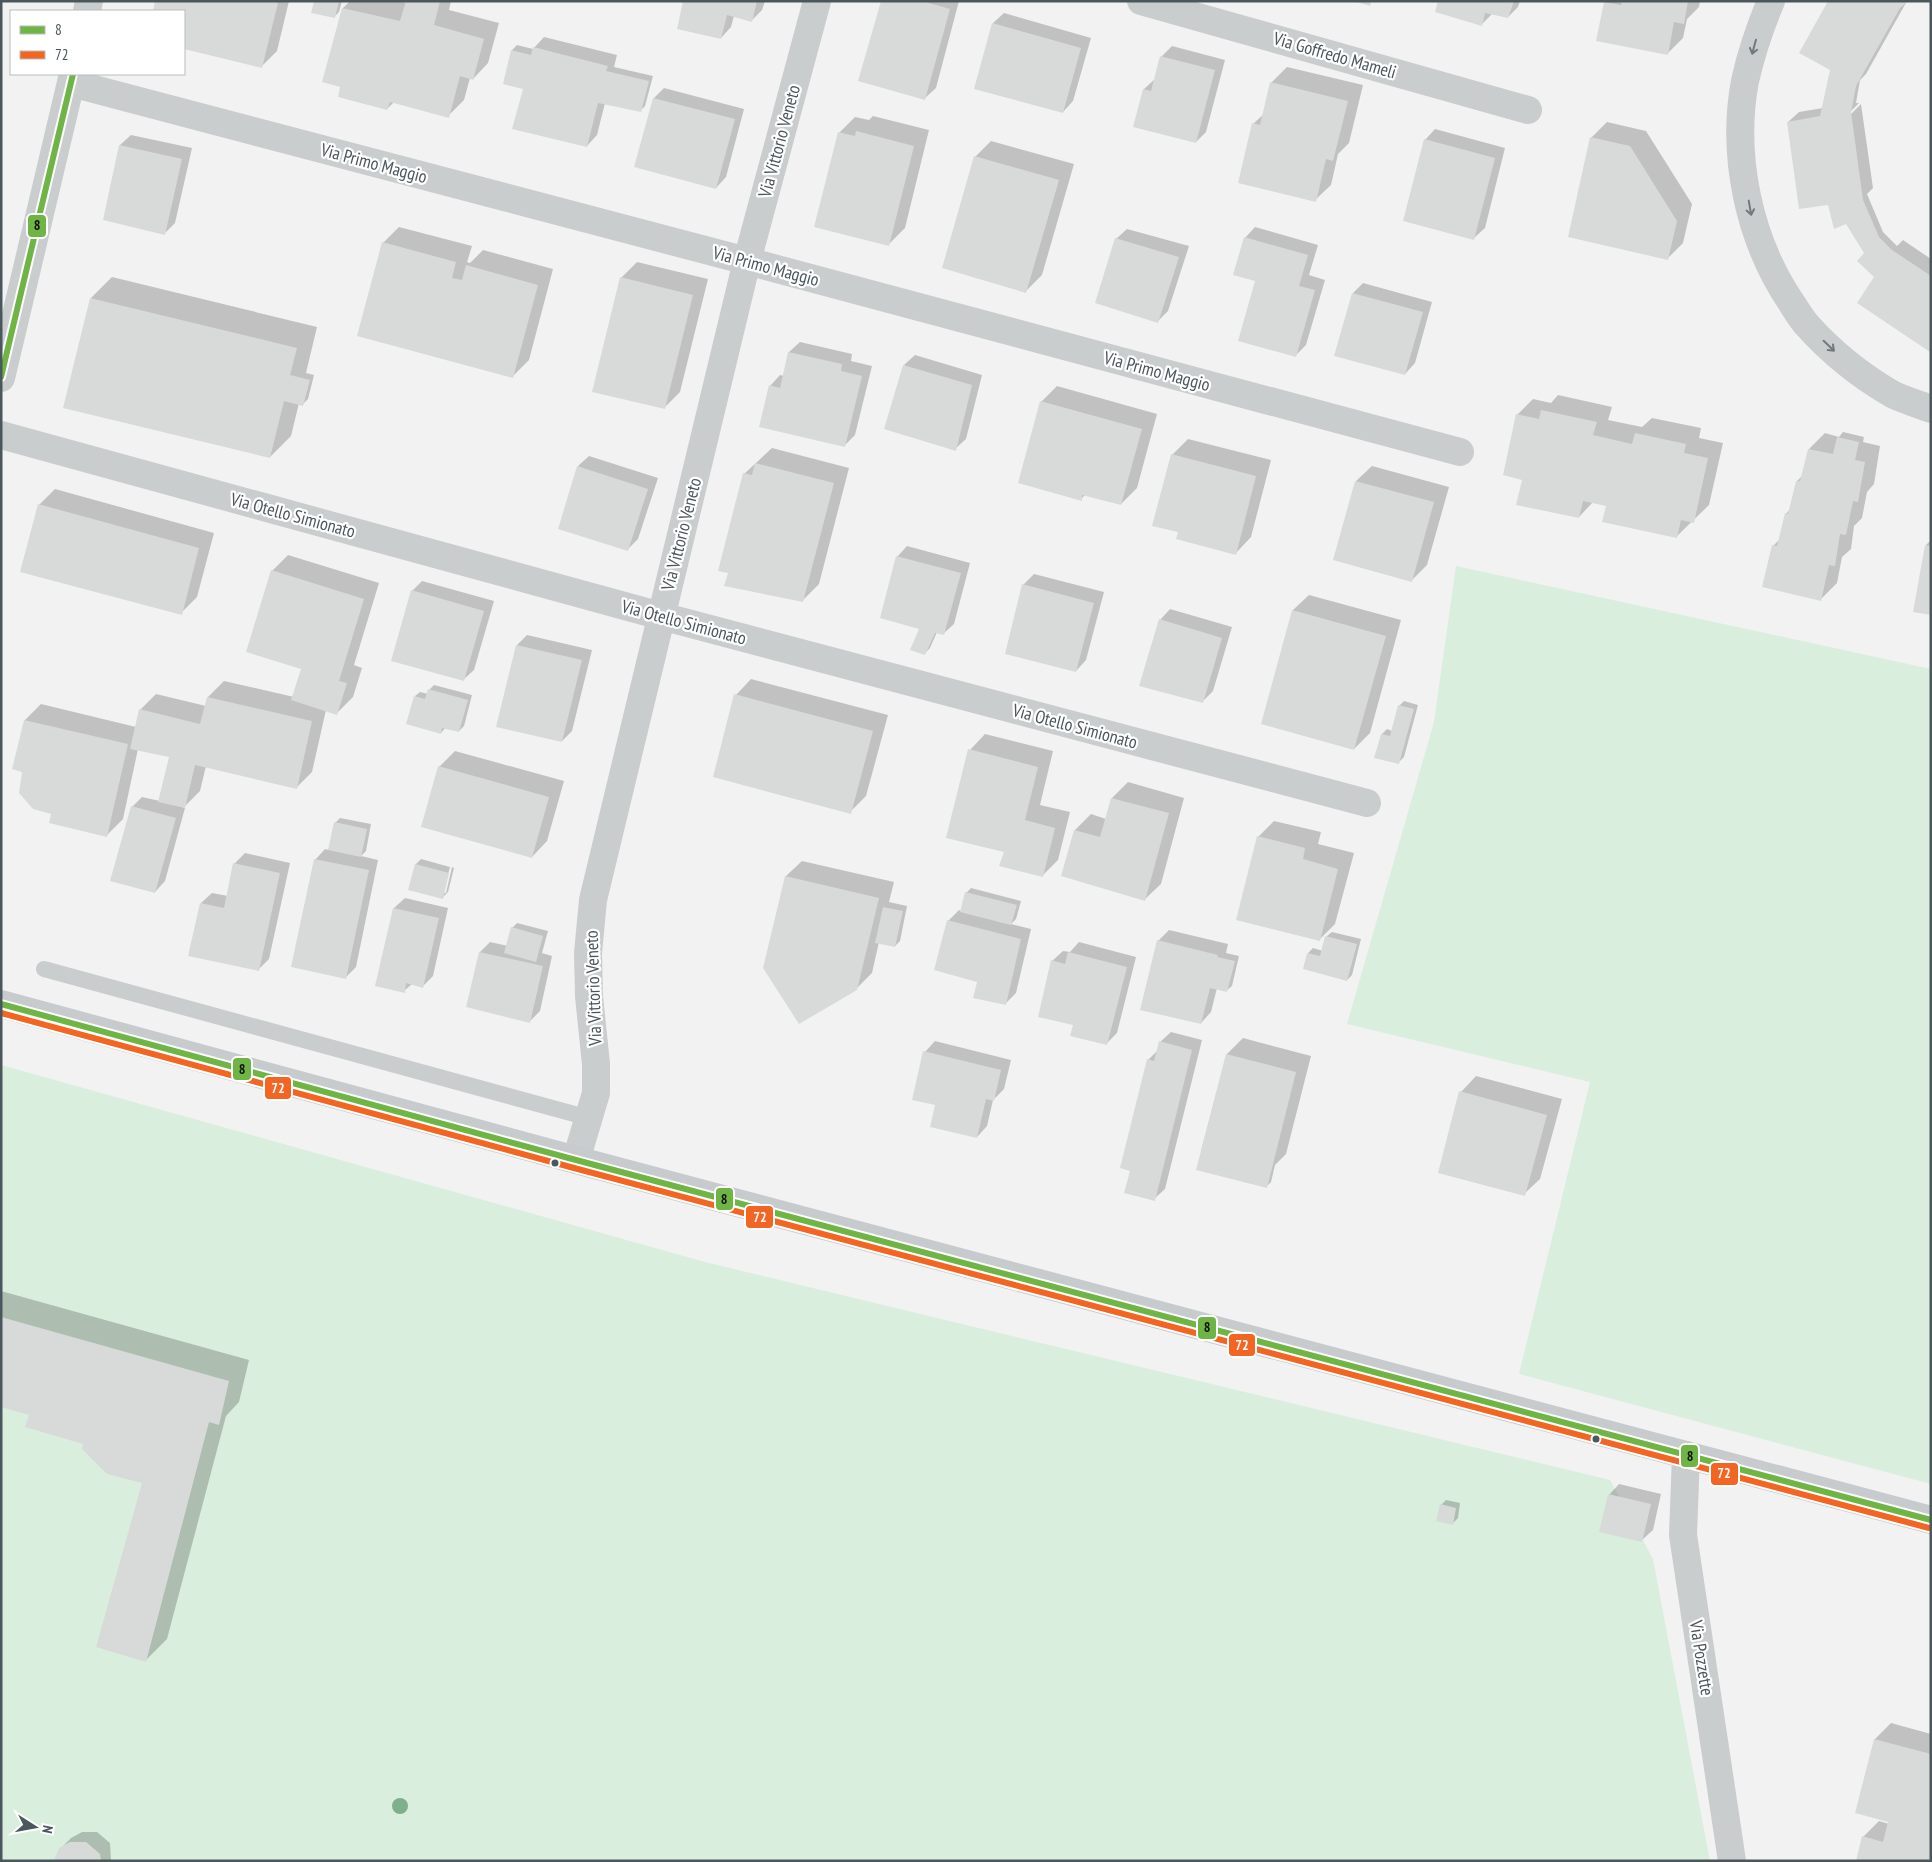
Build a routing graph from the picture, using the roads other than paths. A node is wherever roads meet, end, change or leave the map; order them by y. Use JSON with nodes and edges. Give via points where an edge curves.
{"nodes":[{"id":1,"x":817,"y":1,"type":"edge"},
{"id":2,"x":1141,"y":1,"type":"edge"},
{"id":3,"x":1771,"y":1,"type":"edge"},
{"id":4,"x":72,"y":78,"type":"edge"},
{"id":5,"x":1528,"y":110,"type":"dead end"},
{"id":6,"x":747,"y":261,"type":"junction"},
{"id":7,"x":1,"y":378,"type":"edge"},
{"id":8,"x":1931,"y":409,"type":"edge"},
{"id":9,"x":1,"y":436,"type":"edge"},
{"id":10,"x":1460,"y":452,"type":"dead end"},
{"id":11,"x":661,"y":616,"type":"junction"},
{"id":12,"x":1367,"y":803,"type":"dead end"},
{"id":13,"x":44,"y":970,"type":"dead end"},
{"id":14,"x":1,"y":1003,"type":"edge"},
{"id":15,"x":589,"y":1118,"type":"junction"},
{"id":16,"x":576,"y":1160,"type":"junction"},
{"id":17,"x":1686,"y":1455,"type":"junction"},
{"id":18,"x":1931,"y":1520,"type":"edge"},
{"id":19,"x":1732,"y":1861,"type":"edge"}],
"edges":[{"from":1,"to":6,"type":"street","name":"Via Vittorio Veneto"},
{"from":2,"to":5,"type":"street","name":"Via Goffredo Mameli"},
{"from":3,"to":8,"type":"street","one_way":true,"via":[[1759,29],[1745,81],[1741,132],[1752,221],[1777,280],[1806,324],[1847,363],[1893,394]]},
{"from":4,"to":6,"type":"street","name":"Via Primo Maggio"},
{"from":4,"to":7,"type":"street"},
{"from":6,"to":10,"type":"street","name":"Via Primo Maggio"},
{"from":6,"to":11,"type":"street","name":"Via Vittorio Veneto"},
{"from":9,"to":11,"type":"street","name":"Via Otello Simionato"},
{"from":11,"to":12,"type":"street","name":"Via Otello Simionato"},
{"from":11,"to":15,"type":"street","name":"Via Vittorio Veneto","via":[[593,900],[588,953],[596,1093]]},
{"from":13,"to":15,"type":"lane"},
{"from":14,"to":16,"type":"main road"},
{"from":15,"to":16,"type":"street","name":"Via Vittorio Veneto"},
{"from":16,"to":17,"type":"main road"},
{"from":17,"to":18,"type":"main road"},
{"from":17,"to":19,"type":"street","name":"Via Pozzette","via":[[1683,1535]]}]}
